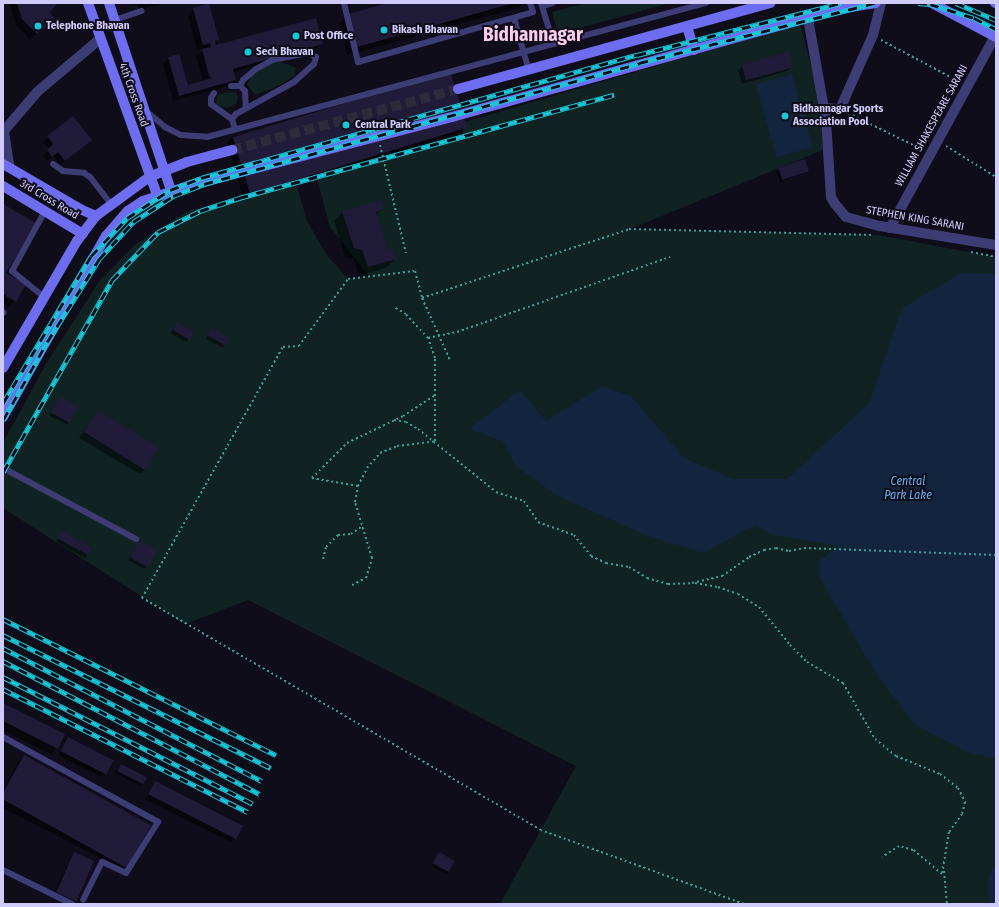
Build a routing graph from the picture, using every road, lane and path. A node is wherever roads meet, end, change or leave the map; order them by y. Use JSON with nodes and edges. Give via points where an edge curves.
{"nodes":[{"id":1,"x":88,"y":3,"type":"edge"},
{"id":2,"x":109,"y":3,"type":"edge"},
{"id":3,"x":344,"y":3,"type":"edge"},
{"id":4,"x":530,"y":3,"type":"edge"},
{"id":5,"x":554,"y":3,"type":"edge"},
{"id":6,"x":706,"y":3,"type":"edge"},
{"id":7,"x":770,"y":3,"type":"edge"},
{"id":8,"x":876,"y":3,"type":"edge"},
{"id":9,"x":881,"y":3,"type":"edge"},
{"id":10,"x":932,"y":3,"type":"edge"},
{"id":11,"x":541,"y":5,"type":"edge"},
{"id":12,"x":949,"y":7,"type":"edge"},
{"id":13,"x":141,"y":11,"type":"dead end"},
{"id":14,"x":514,"y":18,"type":"junction"},
{"id":15,"x":808,"y":18,"type":"junction"},
{"id":16,"x":115,"y":20,"type":"junction"},
{"id":17,"x":688,"y":26,"type":"junction"},
{"id":18,"x":873,"y":35,"type":"junction"},
{"id":19,"x":995,"y":37,"type":"edge"},
{"id":20,"x":100,"y":39,"type":"junction"},
{"id":21,"x":552,"y":42,"type":"junction"},
{"id":22,"x":694,"y":50,"type":"junction"},
{"id":23,"x":523,"y":51,"type":"junction"},
{"id":24,"x":529,"y":71,"type":"junction"},
{"id":25,"x":231,"y":86,"type":"dead end"},
{"id":26,"x":240,"y":86,"type":"junction"},
{"id":27,"x":967,"y":86,"type":"junction"},
{"id":28,"x":458,"y":89,"type":"tunnel mouth"},
{"id":29,"x":214,"y":93,"type":"dead end"},
{"id":30,"x":246,"y":108,"type":"junction"},
{"id":31,"x":824,"y":108,"type":"junction"},
{"id":32,"x":840,"y":109,"type":"junction"},
{"id":33,"x":145,"y":110,"type":"junction"},
{"id":34,"x":232,"y":118,"type":"junction"},
{"id":35,"x":235,"y":129,"type":"junction"},
{"id":36,"x":4,"y":132,"type":"edge"},
{"id":37,"x":378,"y":137,"type":"junction"},
{"id":38,"x":938,"y":141,"type":"junction"},
{"id":39,"x":232,"y":150,"type":"tunnel mouth"},
{"id":40,"x":931,"y":154,"type":"junction"},
{"id":41,"x":53,"y":164,"type":"dead end"},
{"id":42,"x":7,"y":166,"type":"edge"},
{"id":43,"x":166,"y":170,"type":"junction"},
{"id":44,"x":149,"y":177,"type":"junction"},
{"id":45,"x":996,"y":178,"type":"edge"},
{"id":46,"x":3,"y":186,"type":"edge"},
{"id":47,"x":171,"y":191,"type":"junction"},
{"id":48,"x":157,"y":195,"type":"junction"},
{"id":49,"x":110,"y":203,"type":"junction"},
{"id":50,"x":45,"y":211,"type":"junction"},
{"id":51,"x":96,"y":216,"type":"junction"},
{"id":52,"x":890,"y":228,"type":"junction"},
{"id":53,"x":83,"y":234,"type":"junction"},
{"id":54,"x":877,"y":235,"type":"dead end"},
{"id":55,"x":996,"y":245,"type":"edge"},
{"id":56,"x":966,"y":251,"type":"dead end"},
{"id":57,"x":406,"y":253,"type":"dead end"},
{"id":58,"x":670,"y":257,"type":"dead end"},
{"id":59,"x":996,"y":257,"type":"edge"},
{"id":60,"x":44,"y":297,"type":"junction"},
{"id":61,"x":422,"y":298,"type":"junction"},
{"id":62,"x":394,"y":307,"type":"dead end"},
{"id":63,"x":438,"y":336,"type":"junction"},
{"id":64,"x":428,"y":338,"type":"junction"},
{"id":65,"x":450,"y":360,"type":"dead end"},
{"id":66,"x":3,"y":368,"type":"edge"},
{"id":67,"x":435,"y":395,"type":"junction"},
{"id":68,"x":3,"y":417,"type":"edge"},
{"id":69,"x":394,"y":420,"type":"junction"},
{"id":70,"x":435,"y":441,"type":"junction"},
{"id":71,"x":3,"y":468,"type":"edge"},
{"id":72,"x":358,"y":486,"type":"junction"},
{"id":73,"x":361,"y":526,"type":"junction"},
{"id":74,"x":136,"y":539,"type":"dead end"},
{"id":75,"x":996,"y":556,"type":"edge"},
{"id":76,"x":323,"y":559,"type":"dead end"},
{"id":77,"x":692,"y":583,"type":"junction"},
{"id":78,"x":352,"y":585,"type":"dead end"},
{"id":79,"x":3,"y":737,"type":"edge"},
{"id":80,"x":882,"y":857,"type":"dead end"},
{"id":81,"x":944,"y":869,"type":"junction"},
{"id":82,"x":3,"y":870,"type":"edge"},
{"id":83,"x":3,"y":874,"type":"edge"},
{"id":84,"x":83,"y":900,"type":"dead end"},
{"id":85,"x":64,"y":904,"type":"edge"},
{"id":86,"x":72,"y":904,"type":"edge"},
{"id":87,"x":744,"y":904,"type":"edge"},
{"id":88,"x":947,"y":904,"type":"edge"}],
"edges":[{"from":1,"to":20,"type":"main road","name":"4th Cross Road"},
{"from":2,"to":16,"type":"main road"},
{"from":3,"to":14,"type":"lane","via":[[358,62]]},
{"from":4,"to":14,"type":"lane","via":[[533,12]]},
{"from":5,"to":11,"type":"lane"},
{"from":6,"to":21,"type":"lane"},
{"from":7,"to":17,"type":"main road"},
{"from":8,"to":15,"type":"main road"},
{"from":9,"to":18,"type":"street"},
{"from":10,"to":12,"type":"main road"},
{"from":11,"to":21,"type":"lane"},
{"from":12,"to":19,"type":"main road"},
{"from":13,"to":16,"type":"lane"},
{"from":14,"to":23,"type":"lane"},
{"from":15,"to":22,"type":"main road"},
{"from":15,"to":31,"type":"street"},
{"from":16,"to":33,"type":"main road"},
{"from":17,"to":22,"type":"main road"},
{"from":17,"to":24,"type":"main road"},
{"from":18,"to":27,"type":"path"},
{"from":18,"to":32,"type":"street"},
{"from":19,"to":27,"type":"street","name":"WILLIAM SHAKESPEARE SARANI"},
{"from":20,"to":36,"type":"street","via":[[37,92]]},
{"from":20,"to":44,"type":"main road","name":"4th Cross Road"},
{"from":21,"to":23,"type":"lane"},
{"from":22,"to":37,"type":"main road"},
{"from":23,"to":24,"type":"lane"},
{"from":23,"to":35,"type":"lane"},
{"from":24,"to":28,"type":"main road"},
{"from":25,"to":26,"type":"lane"},
{"from":26,"to":30,"type":"lane","via":[[245,91]]},
{"from":26,"to":30,"type":"lane","via":[[256,69],[272,60],[309,53],[316,57],[314,64],[294,82]]},
{"from":27,"to":38,"type":"street","name":"WILLIAM SHAKESPEARE SARANI"},
{"from":29,"to":34,"type":"lane","via":[[211,104]]},
{"from":30,"to":34,"type":"lane"},
{"from":31,"to":32,"type":"street"},
{"from":31,"to":52,"type":"street","name":"STEPHEN KING SARANI","via":[[830,197],[846,217]]},
{"from":32,"to":40,"type":"path"},
{"from":33,"to":35,"type":"lane","via":[[165,127],[188,136],[207,137]]},
{"from":33,"to":43,"type":"main road"},
{"from":34,"to":35,"type":"lane"},
{"from":36,"to":42,"type":"street"},
{"from":37,"to":47,"type":"main road"},
{"from":37,"to":57,"type":"path"},
{"from":38,"to":40,"type":"street","name":"WILLIAM SHAKESPEARE SARANI"},
{"from":38,"to":45,"type":"path"},
{"from":39,"to":43,"type":"main road"},
{"from":40,"to":52,"type":"street","name":"WILLIAM SHAKESPEARE SARANI"},
{"from":41,"to":49,"type":"lane","via":[[63,171],[75,171],[90,177]]},
{"from":42,"to":51,"type":"main road"},
{"from":43,"to":44,"type":"main road"},
{"from":43,"to":47,"type":"main road"},
{"from":44,"to":48,"type":"main road","name":"4th Cross Road"},
{"from":44,"to":49,"type":"main road"},
{"from":46,"to":50,"type":"main road","name":"3rd Cross Road"},
{"from":47,"to":48,"type":"main road"},
{"from":48,"to":68,"type":"main road","via":[[128,211],[106,236]]},
{"from":49,"to":51,"type":"main road"},
{"from":50,"to":53,"type":"main road","name":"3rd Cross Road"},
{"from":50,"to":60,"type":"lane","via":[[12,271]]},
{"from":51,"to":53,"type":"main road"},
{"from":52,"to":55,"type":"street","name":"STEPHEN KING SARANI"},
{"from":53,"to":60,"type":"main road"},
{"from":54,"to":61,"type":"path","via":[[629,229]]},
{"from":56,"to":59,"type":"path"},
{"from":58,"to":63,"type":"path","via":[[457,332]]},
{"from":60,"to":66,"type":"main road"},
{"from":61,"to":63,"type":"path"},
{"from":61,"to":87,"type":"path","via":[[415,271],[348,279],[299,346],[283,347],[142,598],[541,830]]},
{"from":62,"to":64,"type":"path","via":[[406,314]]},
{"from":63,"to":64,"type":"path"},
{"from":63,"to":65,"type":"path"},
{"from":64,"to":67,"type":"path","via":[[435,358]]},
{"from":67,"to":69,"type":"path"},
{"from":67,"to":70,"type":"path"},
{"from":69,"to":70,"type":"path","via":[[406,422]]},
{"from":69,"to":72,"type":"path","via":[[347,443],[312,478]]},
{"from":70,"to":72,"type":"path","via":[[397,446],[380,453],[367,468]]},
{"from":70,"to":77,"type":"path","via":[[496,492],[524,501],[538,522],[574,535],[591,556],[606,563],[629,567],[648,578],[668,584]]},
{"from":71,"to":74,"type":"lane"},
{"from":72,"to":73,"type":"path","via":[[355,502]]},
{"from":73,"to":76,"type":"path","via":[[351,534],[338,535],[326,547]]},
{"from":73,"to":78,"type":"path","via":[[372,558],[366,578]]},
{"from":75,"to":77,"type":"path","via":[[804,548],[789,551],[776,548],[749,557],[722,576]]},
{"from":77,"to":81,"type":"path","via":[[718,587],[738,594],[760,607],[790,645],[808,662],[842,683],[875,739],[896,756],[940,774],[958,788],[965,802],[962,814],[949,832]]},
{"from":79,"to":84,"type":"lane","via":[[158,822],[126,873],[102,862]]},
{"from":80,"to":81,"type":"path","via":[[898,846],[913,850],[942,874]]},
{"from":81,"to":88,"type":"path"},
{"from":82,"to":86,"type":"lane"},
{"from":83,"to":85,"type":"lane"}]}
